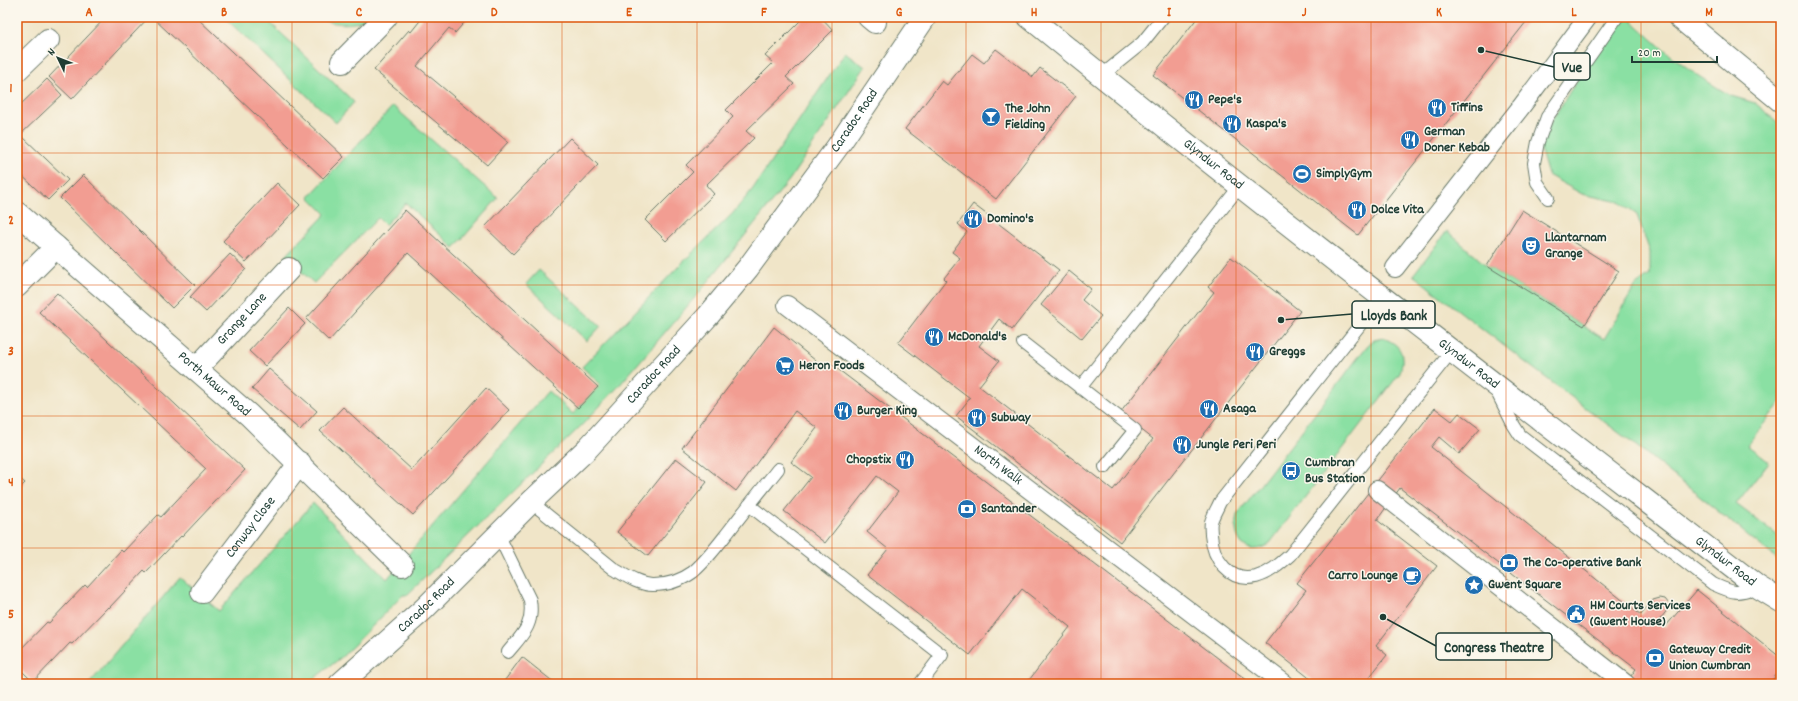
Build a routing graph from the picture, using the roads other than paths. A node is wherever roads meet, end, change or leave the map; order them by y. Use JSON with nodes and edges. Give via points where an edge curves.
{"nodes":[{"id":1,"x":386,"y":17,"type":"edge"},
{"id":2,"x":1028,"y":17,"type":"edge"},
{"id":3,"x":1588,"y":17,"type":"edge"},
{"id":4,"x":1617,"y":17,"type":"edge"},
{"id":5,"x":1679,"y":17,"type":"edge"},
{"id":6,"x":1156,"y":19,"type":"edge"},
{"id":7,"x":925,"y":20,"type":"edge"},
{"id":8,"x":48,"y":40,"type":"dead end"},
{"id":9,"x":342,"y":62,"type":"dead end"},
{"id":10,"x":17,"y":70,"type":"edge"},
{"id":11,"x":1101,"y":76,"type":"junction"},
{"id":12,"x":1781,"y":101,"type":"edge"},
{"id":13,"x":1240,"y":186,"type":"junction"},
{"id":14,"x":1548,"y":198,"type":"dead end"},
{"id":15,"x":17,"y":213,"type":"edge"},
{"id":16,"x":56,"y":247,"type":"junction"},
{"id":17,"x":1395,"y":268,"type":"dead end"},
{"id":18,"x":289,"y":269,"type":"dead end"},
{"id":19,"x":17,"y":286,"type":"edge"},
{"id":20,"x":1382,"y":296,"type":"junction"},
{"id":21,"x":787,"y":305,"type":"dead end"},
{"id":22,"x":1023,"y":343,"type":"dead end"},
{"id":23,"x":1451,"y":352,"type":"junction"},
{"id":24,"x":196,"y":369,"type":"junction"},
{"id":25,"x":1080,"y":388,"type":"junction"},
{"id":26,"x":300,"y":463,"type":"junction"},
{"id":27,"x":1105,"y":468,"type":"dead end"},
{"id":28,"x":778,"y":469,"type":"dead end"},
{"id":29,"x":1377,"y":490,"type":"dead end"},
{"id":30,"x":531,"y":502,"type":"junction"},
{"id":31,"x":749,"y":505,"type":"junction"},
{"id":32,"x":498,"y":534,"type":"junction"},
{"id":33,"x":402,"y":564,"type":"dead end"},
{"id":34,"x":202,"y":592,"type":"dead end"},
{"id":35,"x":1781,"y":602,"type":"edge"},
{"id":36,"x":508,"y":652,"type":"dead end"},
{"id":37,"x":340,"y":684,"type":"edge"},
{"id":38,"x":920,"y":684,"type":"edge"},
{"id":39,"x":1285,"y":684,"type":"edge"},
{"id":40,"x":1626,"y":684,"type":"edge"}],
"edges":[{"from":1,"to":9,"type":"street"},
{"from":2,"to":11,"type":"street","name":"Glyndwr Road"},
{"from":3,"to":17,"type":"street"},
{"from":4,"to":14,"type":"lane","via":[[1547,117],[1534,163],[1537,182]]},
{"from":5,"to":12,"type":"street"},
{"from":6,"to":11,"type":"lane","via":[[1142,43]]},
{"from":7,"to":30,"type":"street","name":"Caradoc Road","via":[[838,146],[726,295],[597,438]]},
{"from":8,"to":10,"type":"street"},
{"from":11,"to":13,"type":"street","name":"Glyndwr Road"},
{"from":13,"to":20,"type":"street","name":"Glyndwr Road"},
{"from":13,"to":25,"type":"lane"},
{"from":15,"to":16,"type":"street","name":"Porth Mawr Road"},
{"from":16,"to":19,"type":"street"},
{"from":16,"to":24,"type":"street","name":"Porth Mawr Road"},
{"from":18,"to":24,"type":"street","name":"Grange Lane"},
{"from":20,"to":23,"type":"street","name":"Glyndwr Road"},
{"from":20,"to":23,"type":"lane","via":[[1220,502],[1211,523],[1212,542],[1216,557],[1226,568],[1238,577],[1256,577],[1273,570],[1290,555]]},
{"from":21,"to":39,"type":"street","name":"North Walk"},
{"from":22,"to":25,"type":"lane"},
{"from":23,"to":35,"type":"street","name":"Glyndwr Road"},
{"from":24,"to":26,"type":"street","name":"Porth Mawr Road"},
{"from":25,"to":27,"type":"lane","via":[[1135,430]]},
{"from":26,"to":33,"type":"street","name":"Porth Mawr Road"},
{"from":26,"to":34,"type":"street","name":"Conway Close"},
{"from":28,"to":31,"type":"lane"},
{"from":29,"to":40,"type":"street"},
{"from":30,"to":31,"type":"lane","via":[[614,569],[639,582],[652,585],[677,581],[692,572],[707,558]]},
{"from":30,"to":32,"type":"street","name":"Caradoc Road"},
{"from":31,"to":38,"type":"lane","via":[[942,655]]},
{"from":32,"to":36,"type":"lane","via":[[530,600],[532,610],[526,631]]},
{"from":32,"to":37,"type":"street","name":"Caradoc Road","via":[[424,609]]}]}
